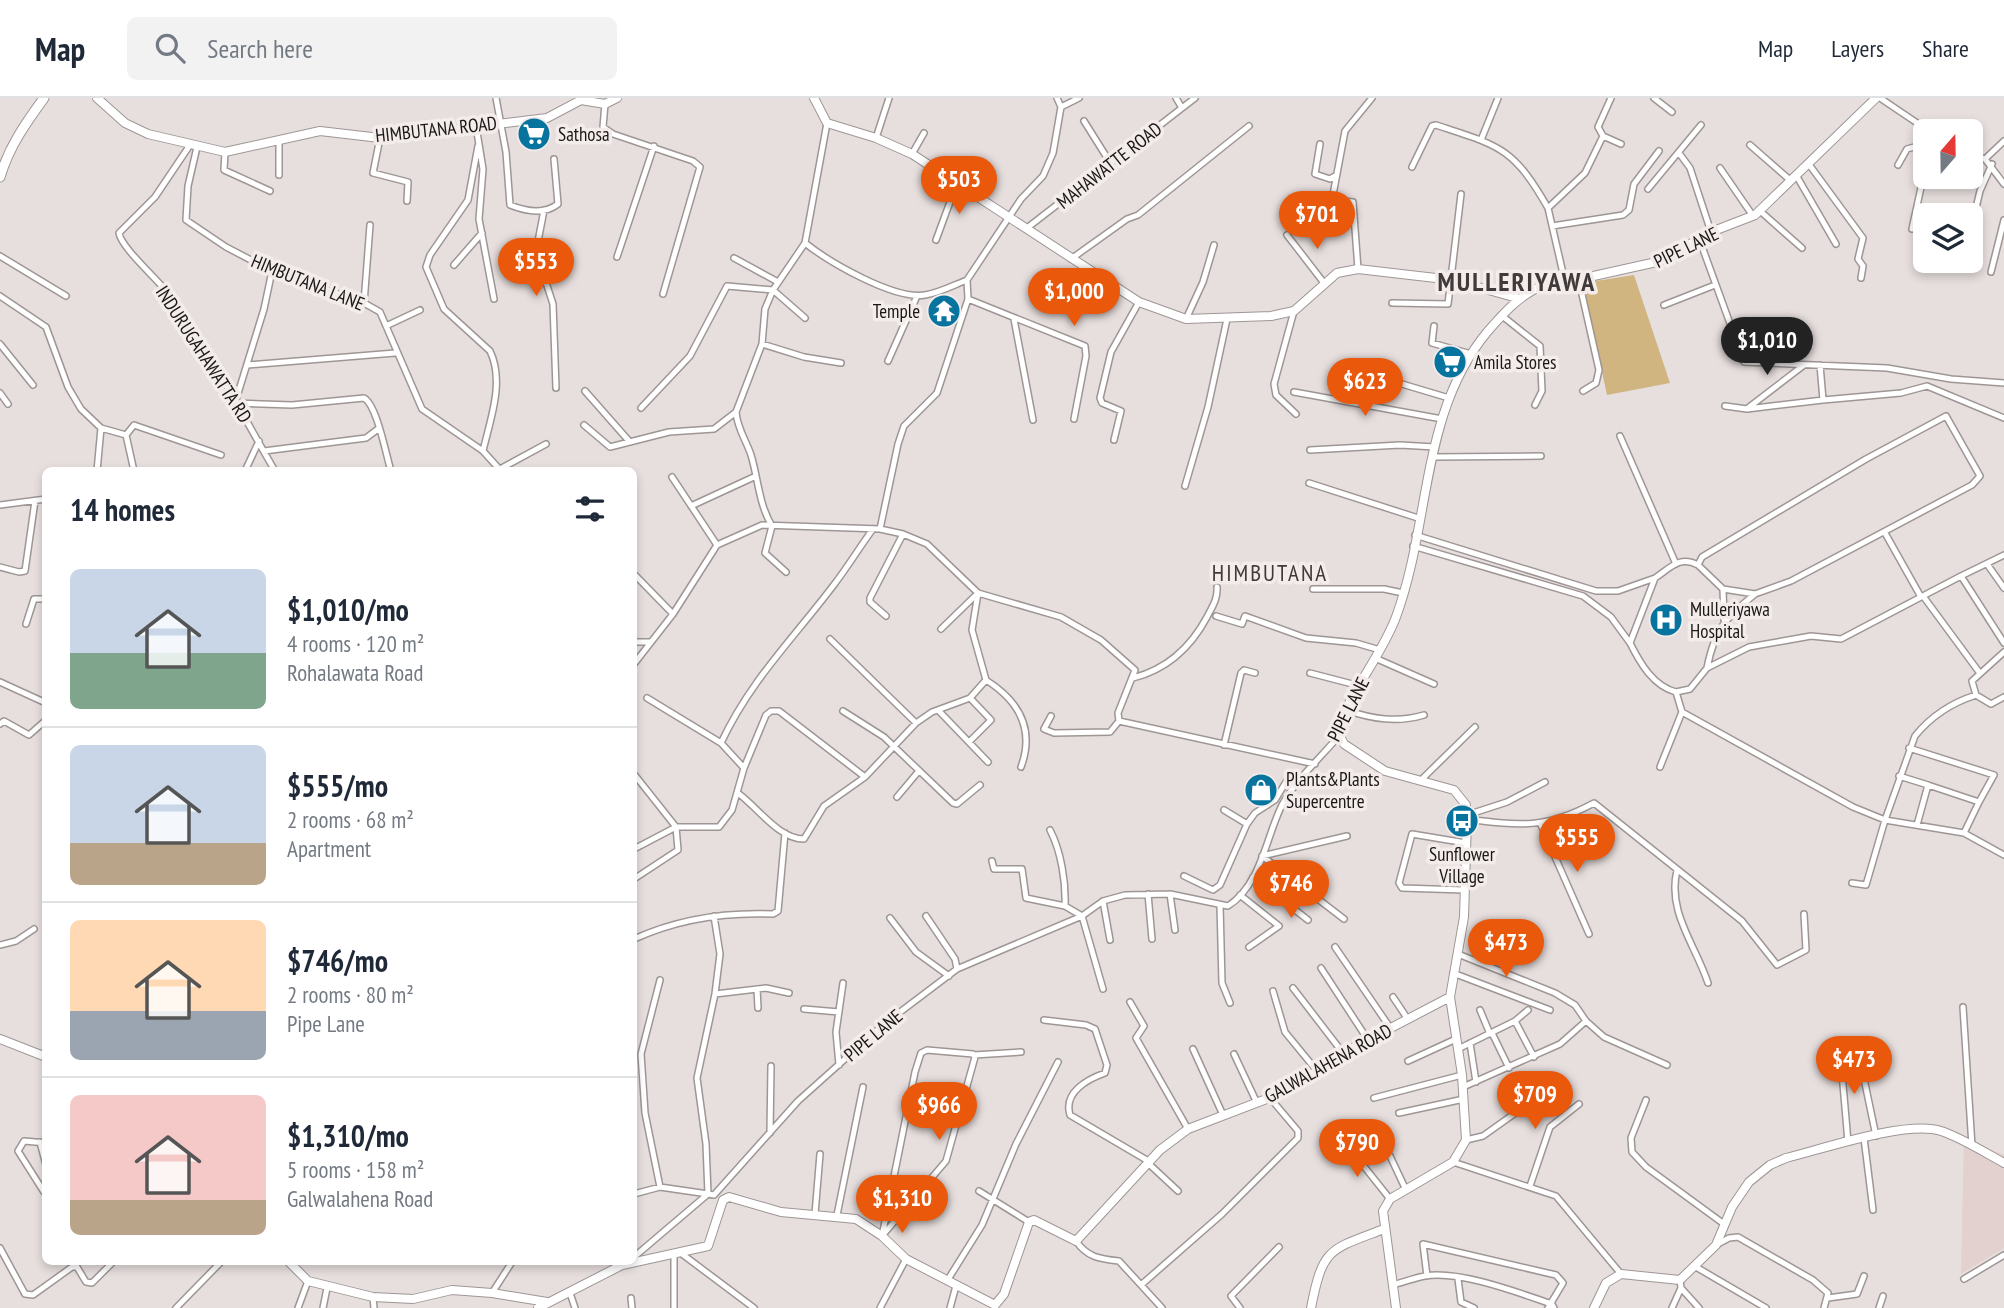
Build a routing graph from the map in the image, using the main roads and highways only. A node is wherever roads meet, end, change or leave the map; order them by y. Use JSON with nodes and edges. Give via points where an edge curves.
{"nodes":[{"id":1,"x":44,"y":98,"type":"edge"},
{"id":2,"x":0,"y":177,"type":"edge"}],
"edges":[{"from":1,"to":2,"type":"main road","via":[[19,132]]}]}
